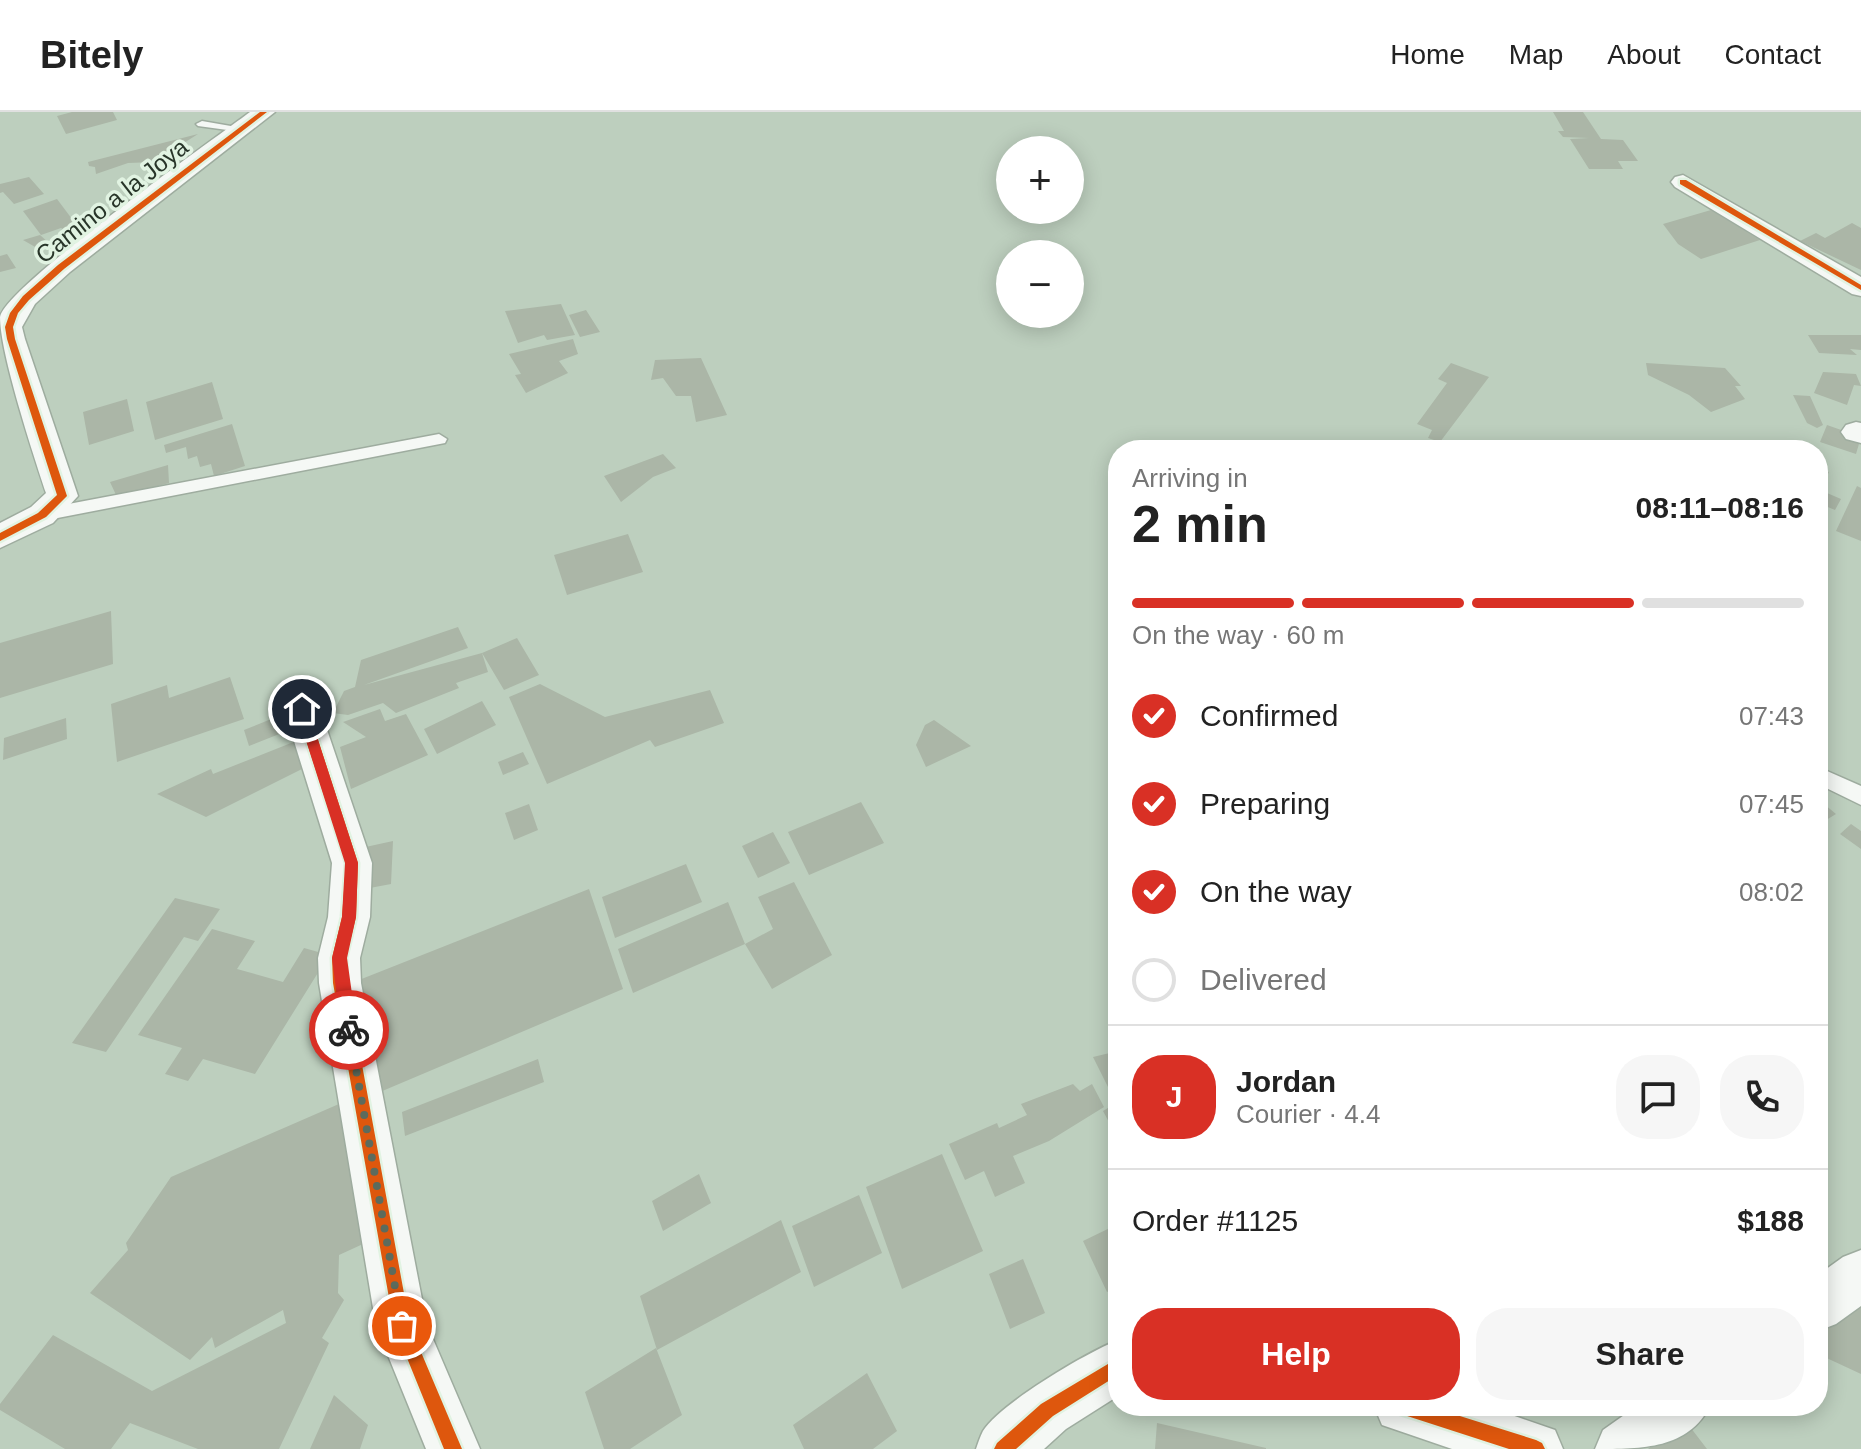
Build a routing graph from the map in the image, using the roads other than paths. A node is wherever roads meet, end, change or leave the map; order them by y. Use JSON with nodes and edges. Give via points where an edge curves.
{"nodes":[{"id":1,"x":264,"y":112,"type":"edge"},
{"id":2,"x":202,"y":124,"type":"dead end"},
{"id":3,"x":242,"y":129,"type":"junction"},
{"id":4,"x":1683,"y":182,"type":"dead end"},
{"id":5,"x":1861,"y":288,"type":"edge"},
{"id":6,"x":439,"y":439,"type":"dead end"},
{"id":7,"x":42,"y":515,"type":"junction"},
{"id":8,"x":0,"y":537,"type":"edge"},
{"id":9,"x":302,"y":709,"type":"dead end"},
{"id":10,"x":1828,"y":780,"type":"edge"},
{"id":11,"x":1861,"y":796,"type":"edge"},
{"id":12,"x":1861,"y":1275,"type":"edge"},
{"id":13,"x":1828,"y":1299,"type":"edge"},
{"id":14,"x":1108,"y":1372,"type":"edge"},
{"id":15,"x":1432,"y":1416,"type":"edge"},
{"id":16,"x":1669,"y":1416,"type":"edge"},
{"id":17,"x":453,"y":1449,"type":"edge"},
{"id":18,"x":1003,"y":1449,"type":"edge"},
{"id":19,"x":1536,"y":1449,"type":"edge"},
{"id":20,"x":1622,"y":1449,"type":"edge"}],
"edges":[{"from":1,"to":3,"type":"street","name":"Camino a la Joya"},
{"from":2,"to":3,"type":"lane"},
{"from":3,"to":7,"type":"street","name":"Camino a la Joya","via":[[61,267],[14,313],[11,339],[62,496]]},
{"from":4,"to":5,"type":"street"},
{"from":6,"to":7,"type":"lane"},
{"from":7,"to":8,"type":"street"},
{"from":9,"to":17,"type":"street","via":[[352,863],[340,983],[402,1326]]},
{"from":10,"to":11,"type":"lane"},
{"from":12,"to":13,"type":"street"},
{"from":14,"to":18,"type":"street","via":[[1047,1410]]},
{"from":15,"to":19,"type":"street"},
{"from":16,"to":20,"type":"street"}]}
